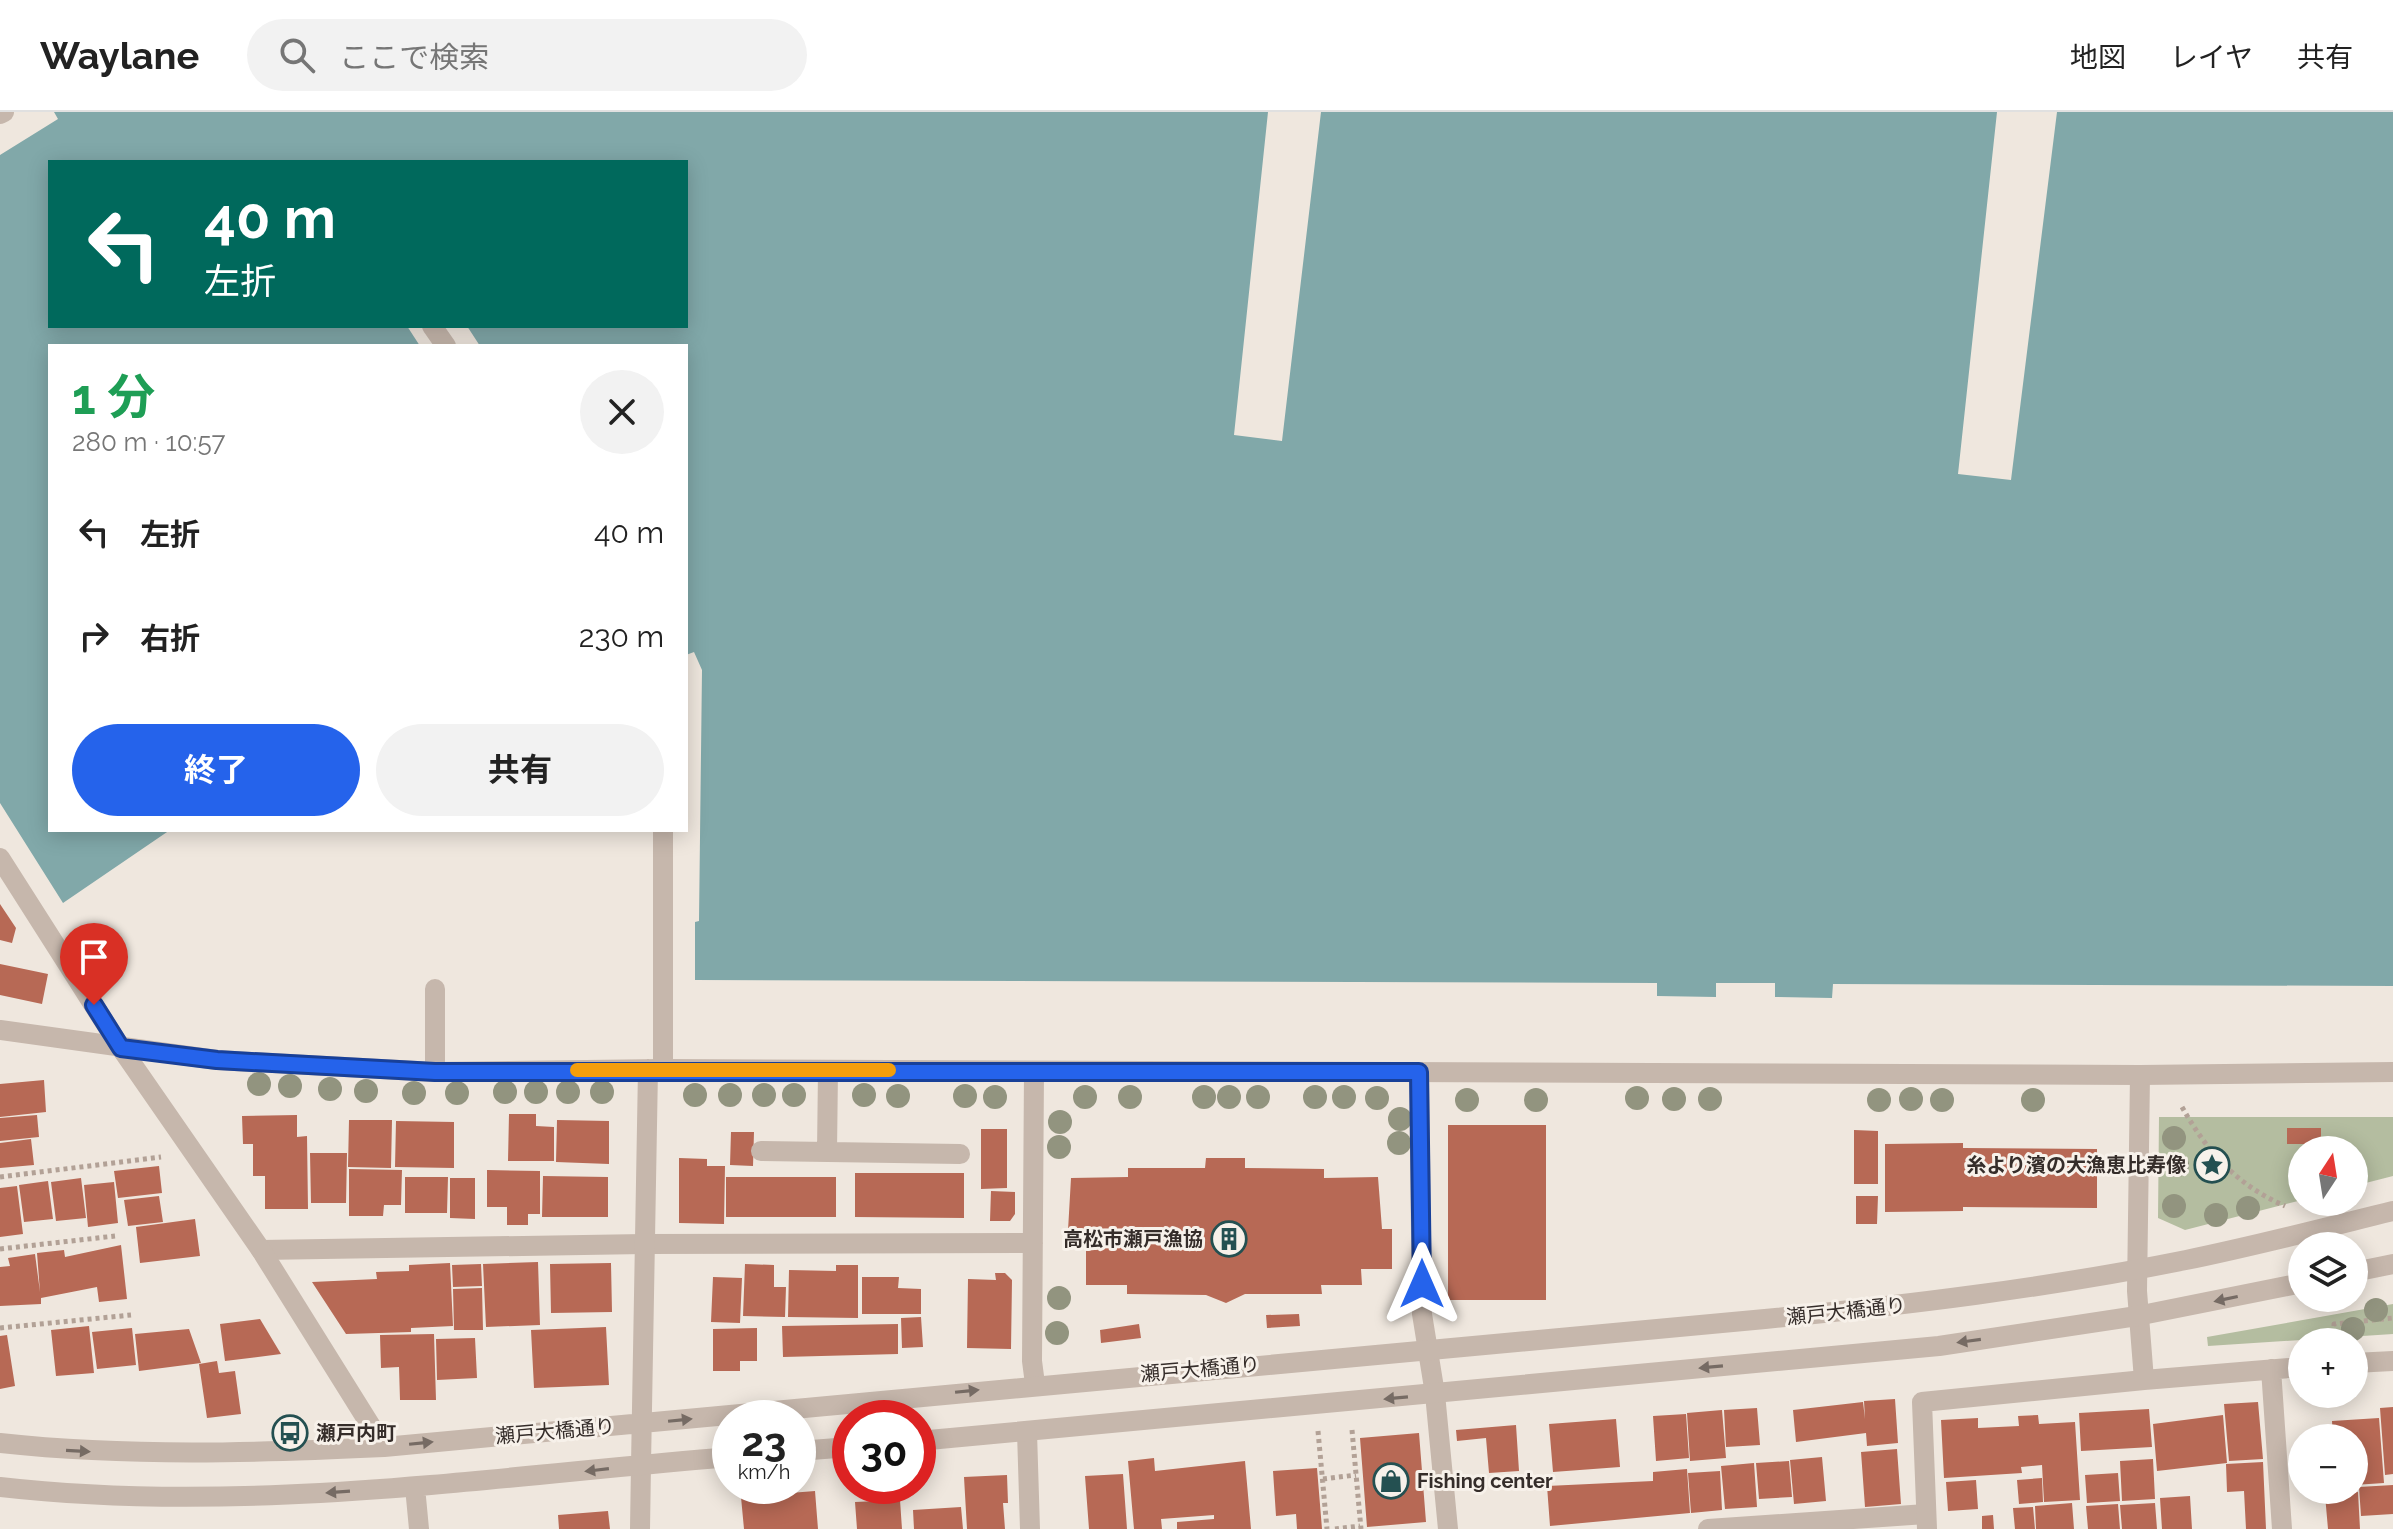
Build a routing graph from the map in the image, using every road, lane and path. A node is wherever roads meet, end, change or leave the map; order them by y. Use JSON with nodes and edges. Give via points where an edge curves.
{"nodes":[{"id":1,"x":663,"y":832,"type":"edge"},
{"id":2,"x":0,"y":858,"type":"edge"},
{"id":3,"x":435,"y":989,"type":"dead end"},
{"id":4,"x":0,"y":1030,"type":"edge"},
{"id":5,"x":121,"y":1048,"type":"junction"},
{"id":6,"x":655,"y":1069,"type":"junction"},
{"id":7,"x":828,"y":1070,"type":"junction"},
{"id":8,"x":1034,"y":1071,"type":"junction"},
{"id":9,"x":435,"y":1072,"type":"junction"},
{"id":10,"x":1419,"y":1072,"type":"junction"},
{"id":11,"x":2393,"y":1072,"type":"edge"},
{"id":12,"x":2140,"y":1075,"type":"junction"},
{"id":13,"x":2182,"y":1107,"type":"dead end"},
{"id":14,"x":154,"y":1145,"type":"dead end"},
{"id":15,"x":761,"y":1151,"type":"dead end"},
{"id":16,"x":827,"y":1152,"type":"junction"},
{"id":17,"x":960,"y":1154,"type":"dead end"},
{"id":18,"x":0,"y":1177,"type":"edge"},
{"id":19,"x":2288,"y":1208,"type":"edge"},
{"id":20,"x":2393,"y":1211,"type":"edge"},
{"id":21,"x":115,"y":1236,"type":"dead end"},
{"id":22,"x":1033,"y":1243,"type":"junction"},
{"id":23,"x":644,"y":1244,"type":"junction"},
{"id":24,"x":0,"y":1249,"type":"edge"},
{"id":25,"x":261,"y":1250,"type":"junction"},
{"id":26,"x":2393,"y":1264,"type":"edge"},
{"id":27,"x":2137,"y":1269,"type":"junction"},
{"id":28,"x":2368,"y":1269,"type":"edge"},
{"id":29,"x":2288,"y":1286,"type":"edge"},
{"id":30,"x":131,"y":1315,"type":"dead end"},
{"id":31,"x":2137,"y":1316,"type":"junction"},
{"id":32,"x":2393,"y":1318,"type":"edge"},
{"id":33,"x":0,"y":1328,"type":"edge"},
{"id":34,"x":2334,"y":1328,"type":"edge"},
{"id":35,"x":1427,"y":1348,"type":"junction"},
{"id":36,"x":2393,"y":1361,"type":"edge"},
{"id":37,"x":2368,"y":1362,"type":"edge"},
{"id":38,"x":2288,"y":1368,"type":"edge"},
{"id":39,"x":2271,"y":1369,"type":"junction"},
{"id":40,"x":2144,"y":1380,"type":"junction"},
{"id":41,"x":1035,"y":1384,"type":"junction"},
{"id":42,"x":1435,"y":1394,"type":"junction"},
{"id":43,"x":642,"y":1424,"type":"junction"},
{"id":44,"x":1352,"y":1427,"type":"dead end"},
{"id":45,"x":1318,"y":1430,"type":"dead end"},
{"id":46,"x":1027,"y":1432,"type":"junction"},
{"id":47,"x":936,"y":1440,"type":"edge"},
{"id":48,"x":0,"y":1443,"type":"edge"},
{"id":49,"x":384,"y":1447,"type":"junction"},
{"id":50,"x":712,"y":1459,"type":"edge"},
{"id":51,"x":641,"y":1465,"type":"junction"},
{"id":52,"x":1356,"y":1475,"type":"junction"},
{"id":53,"x":1323,"y":1479,"type":"junction"},
{"id":54,"x":0,"y":1487,"type":"edge"},
{"id":55,"x":415,"y":1487,"type":"junction"},
{"id":56,"x":1926,"y":1522,"type":"edge"},
{"id":57,"x":1360,"y":1528,"type":"edge"},
{"id":58,"x":419,"y":1529,"type":"edge"},
{"id":59,"x":640,"y":1529,"type":"edge"},
{"id":60,"x":1030,"y":1529,"type":"edge"},
{"id":61,"x":1327,"y":1529,"type":"edge"},
{"id":62,"x":1335,"y":1529,"type":"edge"},
{"id":63,"x":1448,"y":1529,"type":"edge"},
{"id":64,"x":1708,"y":1529,"type":"edge"},
{"id":65,"x":2282,"y":1529,"type":"edge"}],
"edges":[{"from":1,"to":6,"type":"street"},
{"from":2,"to":5,"type":"street"},
{"from":3,"to":9,"type":"street"},
{"from":4,"to":5,"type":"street"},
{"from":5,"to":9,"type":"street","via":[[217,1060]]},
{"from":5,"to":25,"type":"street"},
{"from":6,"to":7,"type":"street"},
{"from":6,"to":9,"type":"street"},
{"from":6,"to":23,"type":"street"},
{"from":7,"to":8,"type":"street"},
{"from":7,"to":16,"type":"street"},
{"from":8,"to":10,"type":"street"},
{"from":8,"to":22,"type":"street"},
{"from":10,"to":12,"type":"street"},
{"from":10,"to":35,"type":"street","via":[[1422,1314]]},
{"from":11,"to":12,"type":"street"},
{"from":12,"to":27,"type":"street"},
{"from":13,"to":19,"type":"path","via":[[2203,1145],[2226,1168],[2253,1192]]},
{"from":14,"to":18,"type":"path","via":[[161,1157]]},
{"from":15,"to":16,"type":"street"},
{"from":16,"to":17,"type":"street"},
{"from":20,"to":27,"type":"street","name":"瀬戸大橋通り"},
{"from":21,"to":24,"type":"path"},
{"from":22,"to":23,"type":"street"},
{"from":22,"to":41,"type":"street"},
{"from":23,"to":25,"type":"street"},
{"from":23,"to":43,"type":"street"},
{"from":25,"to":49,"type":"street"},
{"from":26,"to":28,"type":"street"},
{"from":27,"to":31,"type":"street"},
{"from":27,"to":35,"type":"street","name":"瀬戸大橋通り","via":[[1921,1303]]},
{"from":29,"to":31,"type":"street","one_way":true},
{"from":30,"to":33,"type":"path"},
{"from":31,"to":40,"type":"street"},
{"from":31,"to":42,"type":"street","one_way":true,"via":[[1939,1346]]},
{"from":32,"to":34,"type":"path"},
{"from":35,"to":41,"type":"street","name":"瀬戸大橋通り"},
{"from":35,"to":42,"type":"street"},
{"from":36,"to":37,"type":"street"},
{"from":38,"to":39,"type":"street"},
{"from":39,"to":40,"type":"street"},
{"from":39,"to":65,"type":"street"},
{"from":40,"to":56,"type":"street","via":[[1922,1402]]},
{"from":43,"to":41,"type":"street","name":"瀬戸大橋通り","one_way":true},
{"from":42,"to":46,"type":"street","one_way":true},
{"from":42,"to":63,"type":"street"},
{"from":49,"to":43,"type":"street","name":"瀬戸大橋通り","one_way":true},
{"from":43,"to":51,"type":"street"},
{"from":44,"to":52,"type":"path"},
{"from":45,"to":53,"type":"path"},
{"from":46,"to":47,"type":"street"},
{"from":46,"to":60,"type":"street"},
{"from":48,"to":49,"type":"street","name":"瀬戸大橋通り","one_way":true,"via":[[172,1455]]},
{"from":50,"to":51,"type":"street","name":"瀬戸大橋通り"},
{"from":51,"to":55,"type":"street","name":"瀬戸大橋通り","one_way":true},
{"from":51,"to":59,"type":"street"},
{"from":52,"to":53,"type":"path"},
{"from":52,"to":57,"type":"path"},
{"from":53,"to":61,"type":"path"},
{"from":55,"to":54,"type":"street","name":"瀬戸大橋通り","one_way":true,"via":[[185,1497]]},
{"from":55,"to":58,"type":"street"},
{"from":56,"to":64,"type":"street"},
{"from":57,"to":62,"type":"path"}]}
